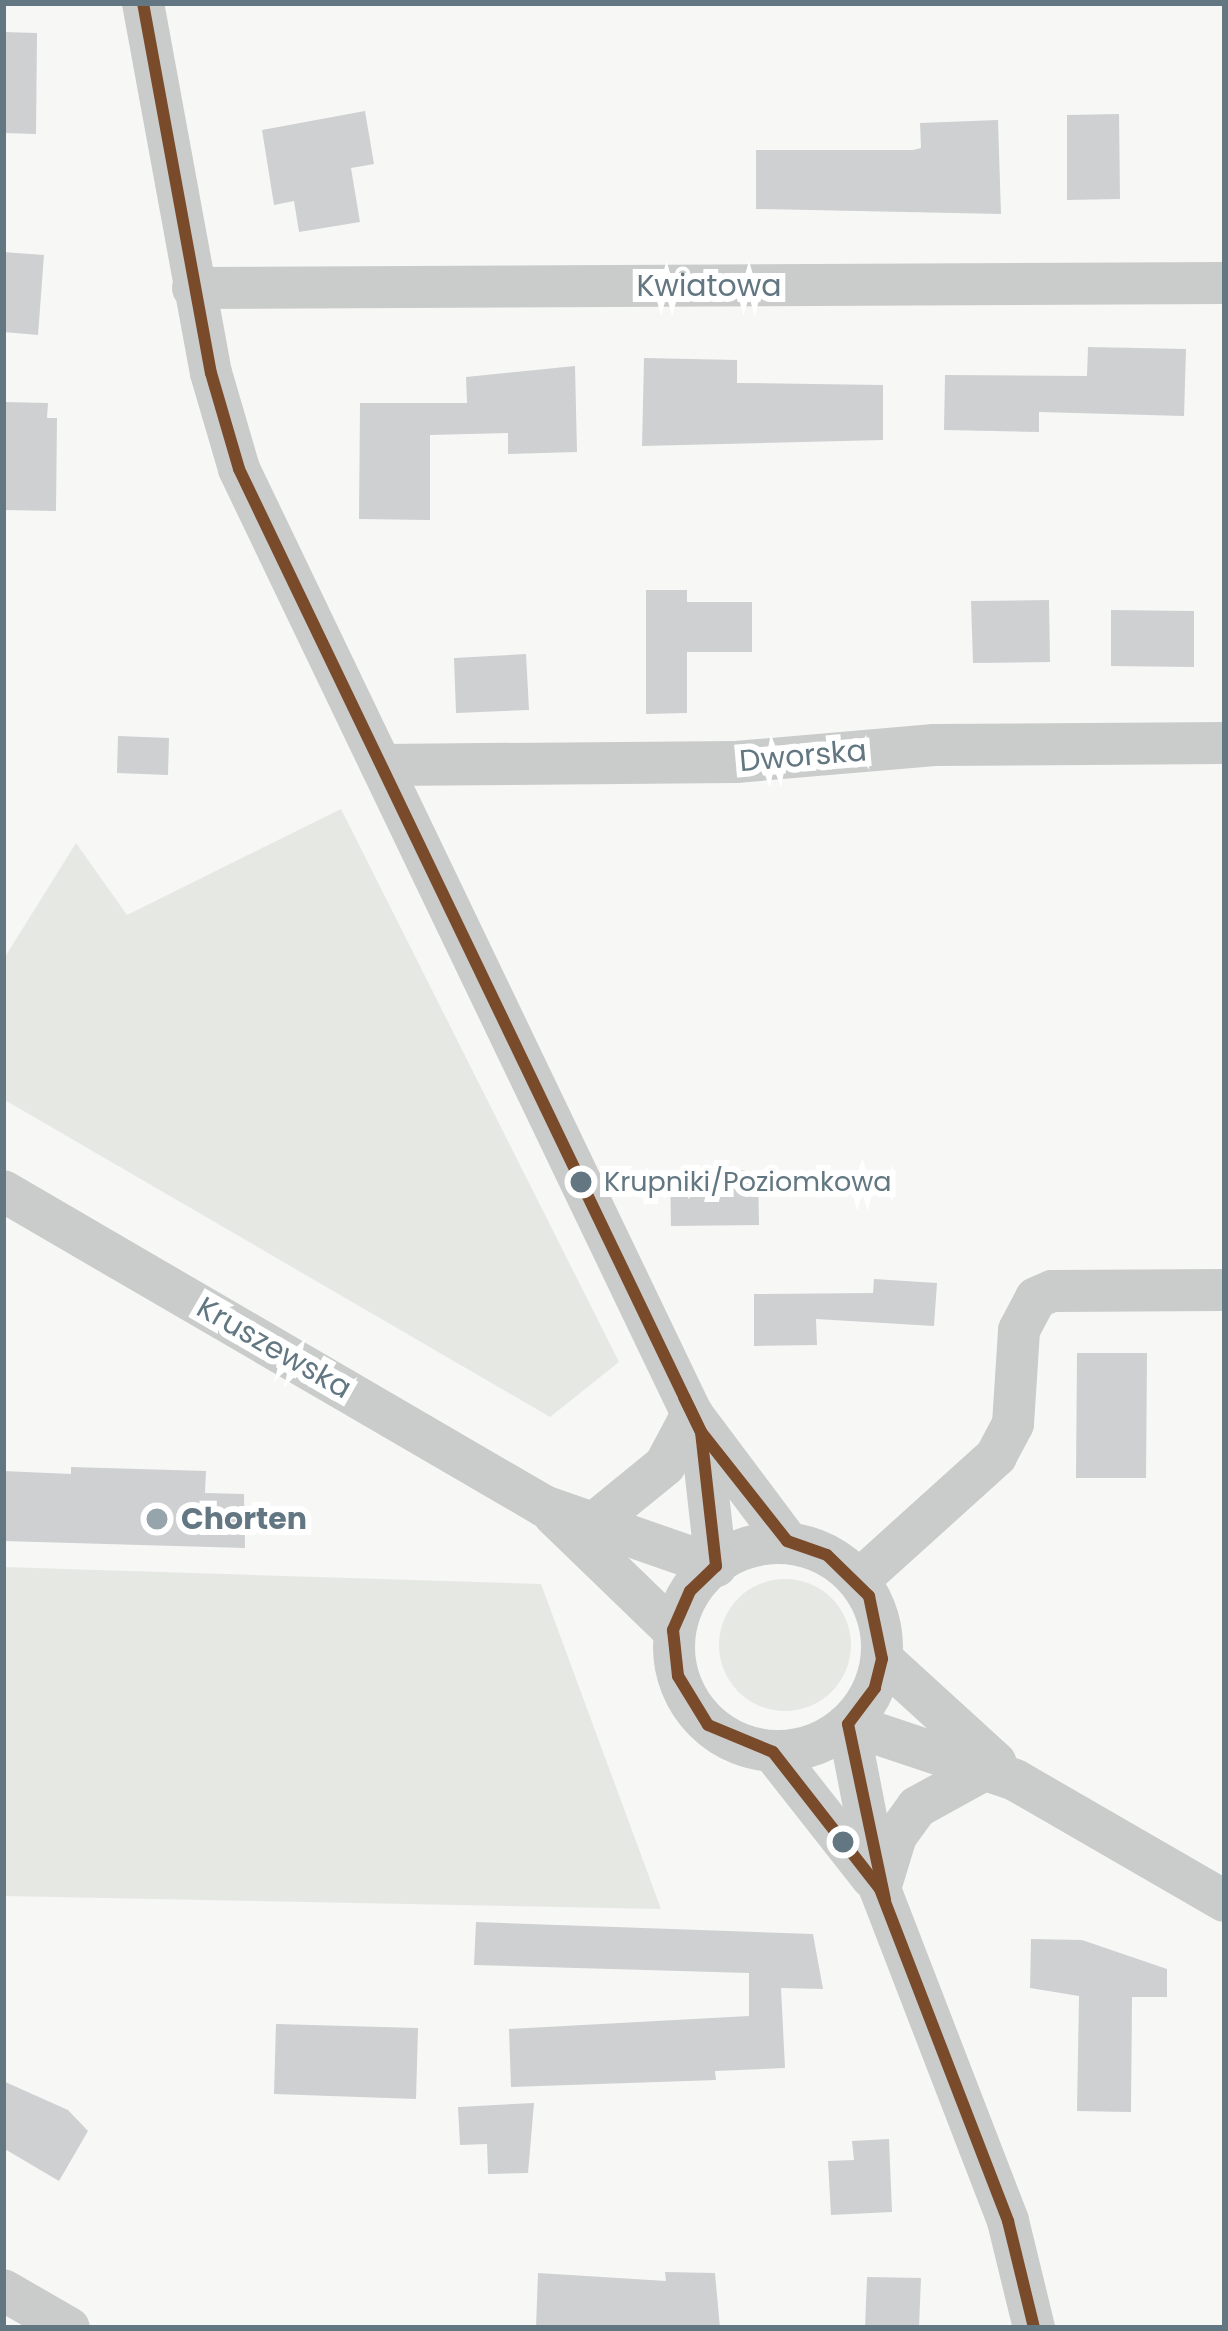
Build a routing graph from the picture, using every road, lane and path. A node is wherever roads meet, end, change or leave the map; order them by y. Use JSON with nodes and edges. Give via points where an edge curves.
{"nodes":[{"id":1,"x":142,"y":3,"type":"edge"},
{"id":2,"x":1225,"y":284,"type":"edge"},
{"id":3,"x":194,"y":288,"type":"junction"},
{"id":4,"x":1225,"y":743,"type":"edge"},
{"id":5,"x":381,"y":765,"type":"junction"},
{"id":6,"x":3,"y":1191,"type":"edge"},
{"id":7,"x":1225,"y":1290,"type":"edge"},
{"id":8,"x":697,"y":1423,"type":"junction"},
{"id":9,"x":544,"y":1506,"type":"junction"},
{"id":10,"x":594,"y":1523,"type":"junction"},
{"id":11,"x":787,"y":1541,"type":"junction"},
{"id":12,"x":716,"y":1566,"type":"junction"},
{"id":13,"x":859,"y":1580,"type":"junction"},
{"id":14,"x":673,"y":1630,"type":"junction"},
{"id":15,"x":882,"y":1659,"type":"junction"},
{"id":16,"x":848,"y":1724,"type":"junction"},
{"id":17,"x":773,"y":1752,"type":"junction"},
{"id":18,"x":1001,"y":1774,"type":"junction"},
{"id":19,"x":880,"y":1889,"type":"junction"},
{"id":20,"x":1225,"y":1901,"type":"edge"},
{"id":21,"x":3,"y":2290,"type":"edge"},
{"id":22,"x":69,"y":2328,"type":"edge"},
{"id":23,"x":1034,"y":2328,"type":"edge"}],
"edges":[{"from":1,"to":3,"type":"street"},
{"from":2,"to":3,"type":"street","name":"Kwiatowa"},
{"from":3,"to":5,"type":"street","via":[[239,469]]},
{"from":4,"to":5,"type":"street","name":"Dworska","via":[[934,745],[736,762]]},
{"from":5,"to":8,"type":"street"},
{"from":6,"to":9,"type":"street","name":"Kruszewska"},
{"from":7,"to":13,"type":"street","via":[[1052,1291],[1036,1298],[1019,1330],[1013,1424],[997,1456]]},
{"from":8,"to":10,"type":"street","via":[[652,1479]]},
{"from":8,"to":11,"type":"street"},
{"from":8,"to":12,"type":"street"},
{"from":9,"to":10,"type":"street","name":"Kruszewska"},
{"from":9,"to":14,"type":"street","name":"Kruszewska"},
{"from":10,"to":12,"type":"street","name":"Kruszewska"},
{"from":11,"to":12,"type":"street","via":[[740,1550]]},
{"from":11,"to":13,"type":"street","via":[[827,1555]]},
{"from":12,"to":14,"type":"street","via":[[690,1591]]},
{"from":13,"to":15,"type":"street","via":[[881,1626]]},
{"from":14,"to":17,"type":"street","via":[[689,1702],[732,1740]]},
{"from":15,"to":16,"type":"street","via":[[875,1688]]},
{"from":15,"to":18,"type":"street"},
{"from":16,"to":17,"type":"street","via":[[813,1746]]},
{"from":16,"to":18,"type":"street"},
{"from":16,"to":19,"type":"street"},
{"from":17,"to":19,"type":"street"},
{"from":18,"to":19,"type":"street","via":[[917,1807],[896,1836]]},
{"from":18,"to":20,"type":"street"},
{"from":19,"to":23,"type":"street","via":[[1008,2221]]},
{"from":21,"to":22,"type":"street"}]}
